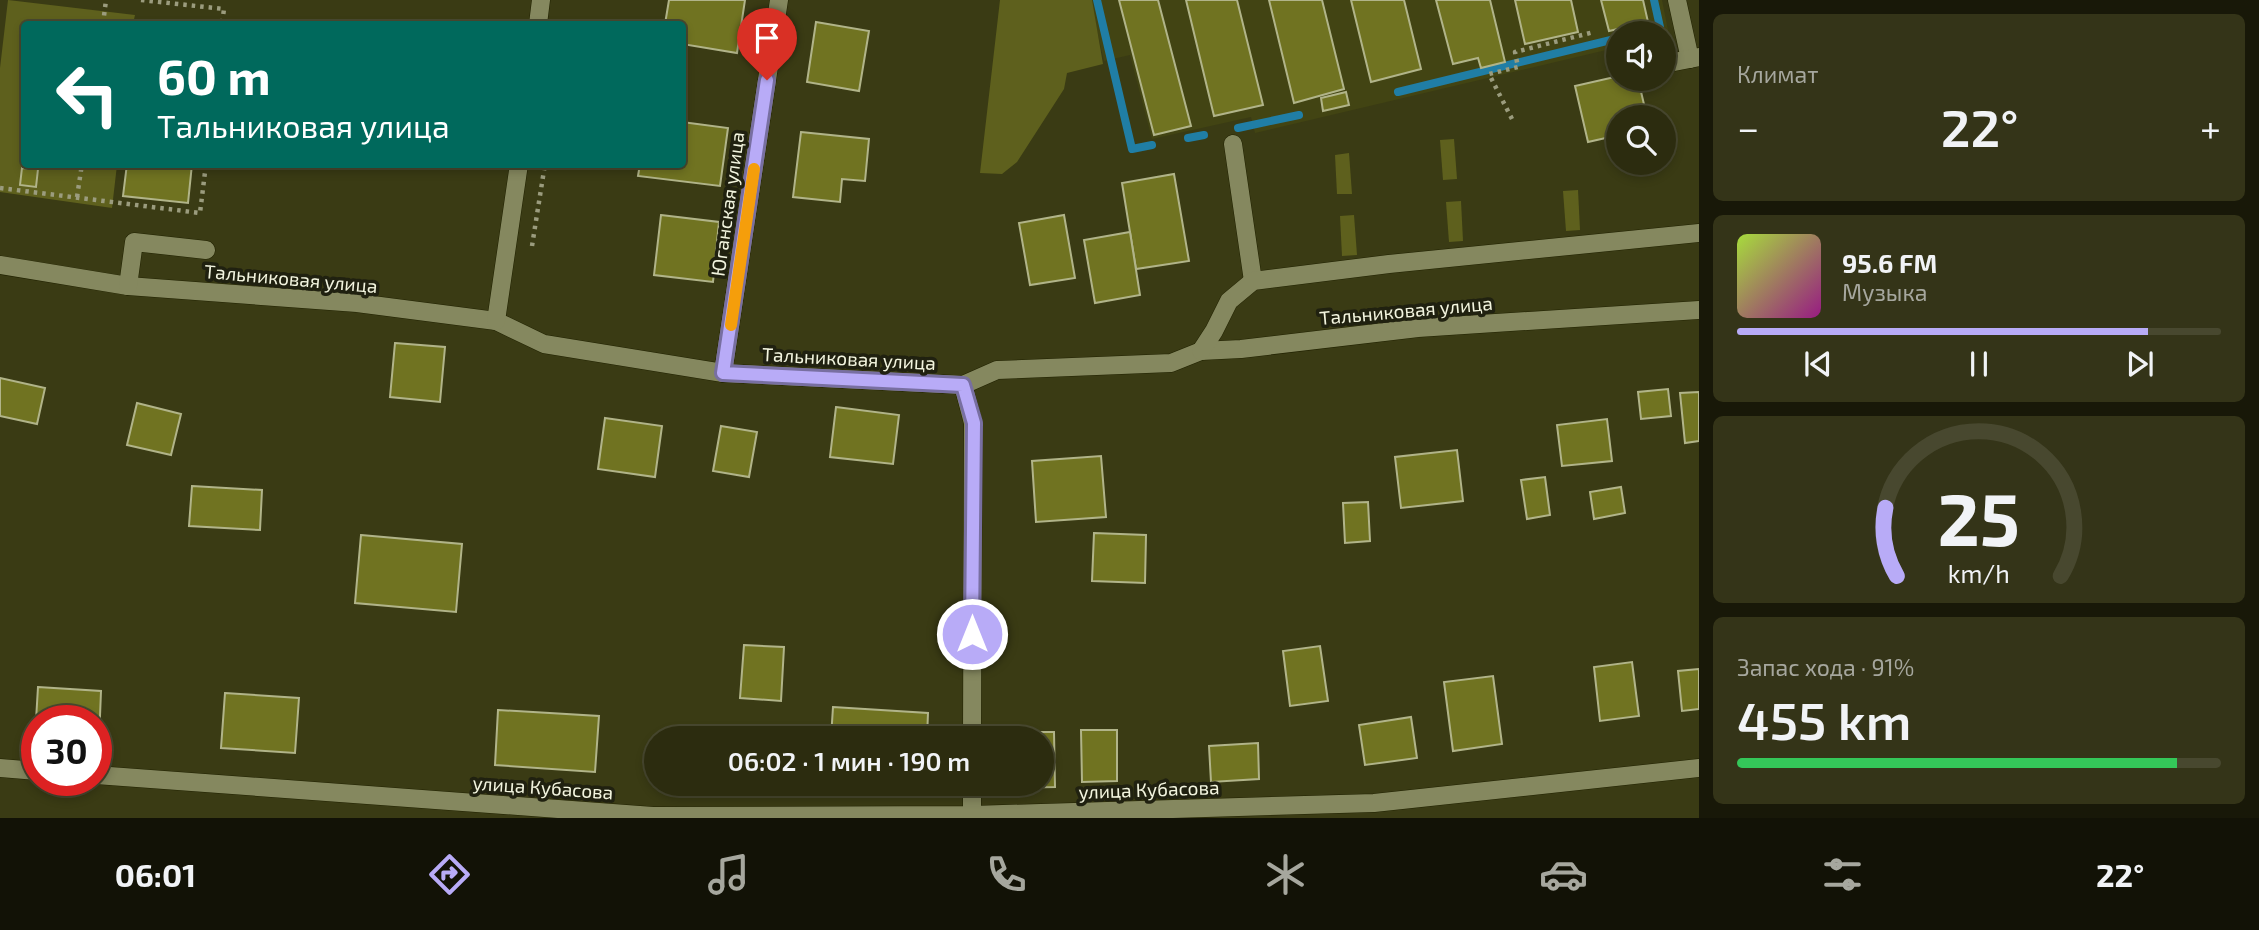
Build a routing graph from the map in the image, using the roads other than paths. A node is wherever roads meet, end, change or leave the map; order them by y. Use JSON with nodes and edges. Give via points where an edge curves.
{"nodes":[{"id":1,"x":541,"y":0,"type":"edge"},
{"id":2,"x":779,"y":0,"type":"edge"},
{"id":3,"x":1677,"y":0,"type":"edge"},
{"id":4,"x":538,"y":21,"type":"edge"},
{"id":5,"x":1695,"y":58,"type":"edge"},
{"id":6,"x":1676,"y":62,"type":"edge"},
{"id":7,"x":1233,"y":144,"type":"dead end"},
{"id":8,"x":518,"y":168,"type":"edge"},
{"id":9,"x":1699,"y":233,"type":"edge"},
{"id":10,"x":206,"y":250,"type":"dead end"},
{"id":11,"x":0,"y":265,"type":"edge"},
{"id":12,"x":1253,"y":281,"type":"junction"},
{"id":13,"x":128,"y":286,"type":"junction"},
{"id":14,"x":1699,"y":310,"type":"edge"},
{"id":15,"x":496,"y":321,"type":"junction"},
{"id":16,"x":1201,"y":351,"type":"junction"},
{"id":17,"x":723,"y":373,"type":"junction"},
{"id":18,"x":963,"y":385,"type":"junction"},
{"id":19,"x":972,"y":726,"type":"edge"},
{"id":20,"x":0,"y":768,"type":"edge"},
{"id":21,"x":1699,"y":768,"type":"edge"},
{"id":22,"x":21,"y":770,"type":"edge"},
{"id":23,"x":112,"y":776,"type":"edge"},
{"id":24,"x":972,"y":796,"type":"edge"},
{"id":25,"x":972,"y":816,"type":"junction"}],
"edges":[{"from":1,"to":4,"type":"street"},
{"from":2,"to":17,"type":"street","name":"Юганская улица"},
{"from":3,"to":5,"type":"street"},
{"from":5,"to":6,"type":"street"},
{"from":7,"to":12,"type":"street"},
{"from":8,"to":15,"type":"street"},
{"from":9,"to":12,"type":"street"},
{"from":10,"to":13,"type":"street","via":[[134,242]]},
{"from":11,"to":13,"type":"street","name":"Тальниковая улица"},
{"from":12,"to":16,"type":"street","via":[[1229,301]]},
{"from":13,"to":15,"type":"street","name":"Тальниковая улица","via":[[357,303]]},
{"from":14,"to":16,"type":"street","name":"Тальниковая улица","via":[[1418,328]]},
{"from":15,"to":17,"type":"street","name":"Тальниковая улица","via":[[544,344]]},
{"from":16,"to":18,"type":"street","name":"Тальниковая улица","via":[[1171,363],[997,370]]},
{"from":17,"to":18,"type":"street","name":"Тальниковая улица"},
{"from":18,"to":19,"type":"street","via":[[974,423]]},
{"from":20,"to":22,"type":"street"},
{"from":21,"to":25,"type":"street","name":"улица Кубасова","via":[[1374,803]]},
{"from":23,"to":25,"type":"street","name":"улица Кубасова","via":[[653,816]]},
{"from":24,"to":25,"type":"street"}]}
